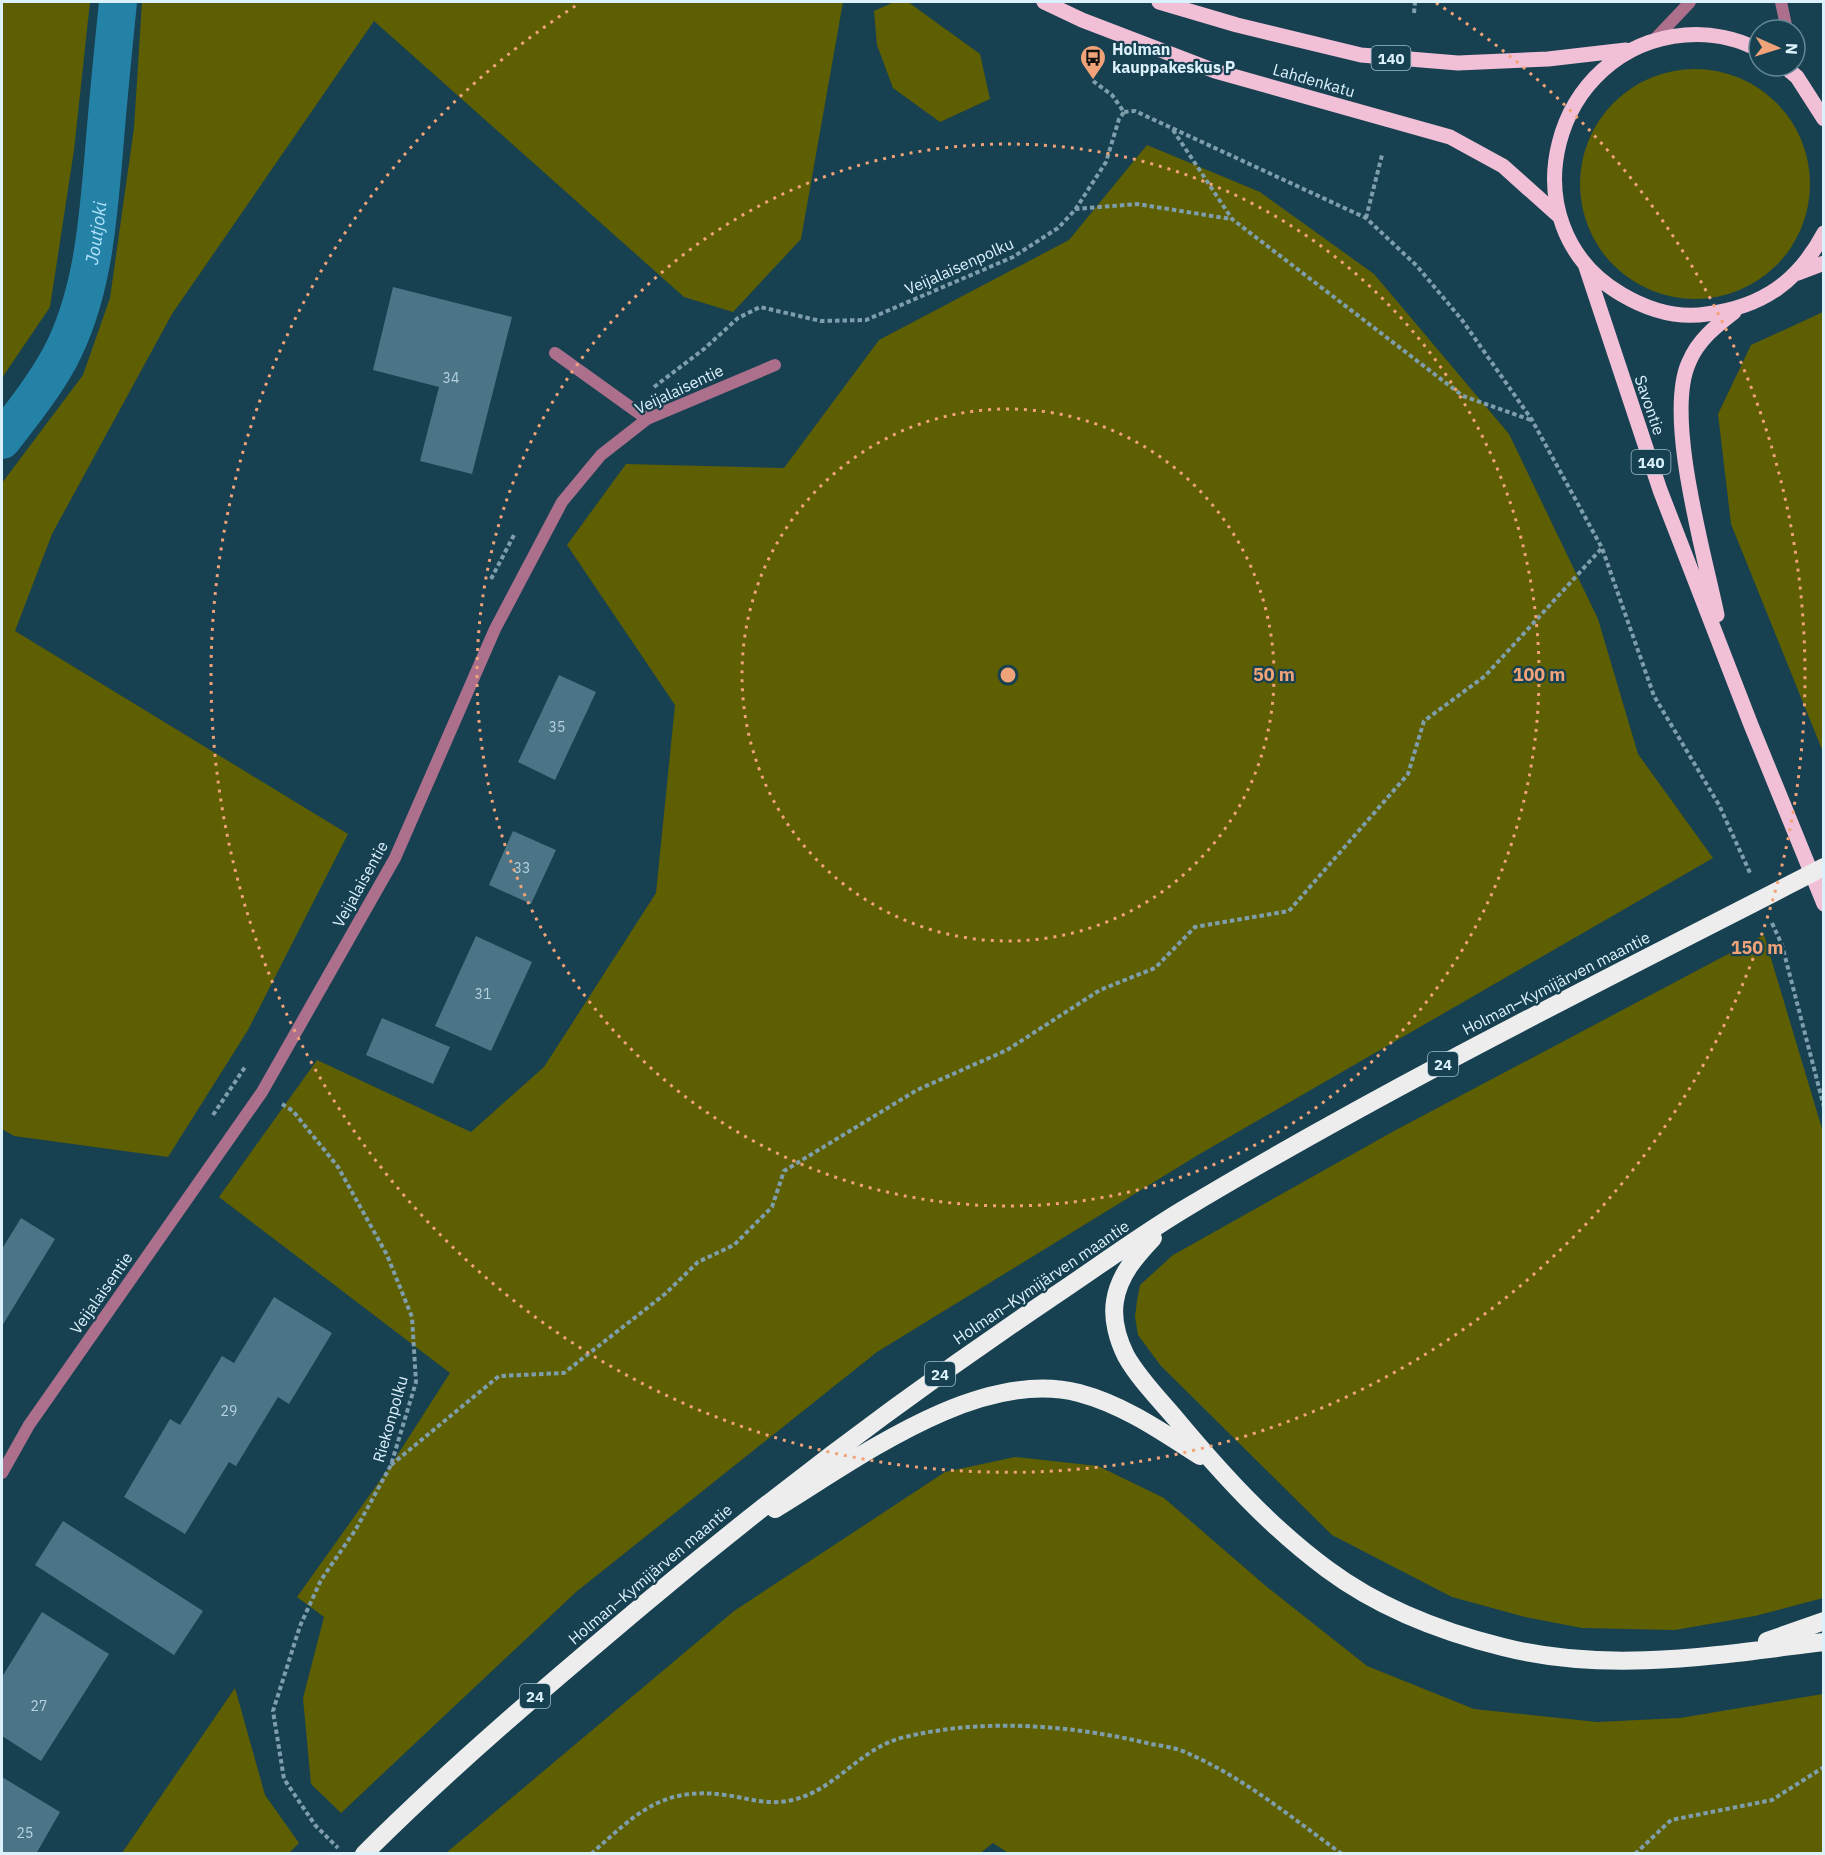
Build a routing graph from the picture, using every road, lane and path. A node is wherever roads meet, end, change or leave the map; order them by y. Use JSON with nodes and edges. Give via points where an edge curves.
{"nodes":[{"id":1,"x":1044,"y":2,"type":"edge"},
{"id":2,"x":1158,"y":2,"type":"edge"},
{"id":3,"x":1415,"y":2,"type":"edge"},
{"id":4,"x":1690,"y":2,"type":"edge"},
{"id":5,"x":1780,"y":2,"type":"edge"},
{"id":6,"x":1414,"y":13,"type":"dead end"},
{"id":7,"x":1784,"y":18,"type":"edge"},
{"id":8,"x":1654,"y":40,"type":"junction"},
{"id":9,"x":1747,"y":45,"type":"edge"},
{"id":10,"x":1629,"y":49,"type":"junction"},
{"id":11,"x":1800,"y":78,"type":"edge"},
{"id":12,"x":1093,"y":81,"type":"dead end"},
{"id":13,"x":1124,"y":112,"type":"junction"},
{"id":14,"x":1822,"y":112,"type":"edge"},
{"id":15,"x":1173,"y":129,"type":"junction"},
{"id":16,"x":1382,"y":155,"type":"dead end"},
{"id":17,"x":1075,"y":210,"type":"junction"},
{"id":18,"x":1560,"y":217,"type":"junction"},
{"id":19,"x":1366,"y":218,"type":"junction"},
{"id":20,"x":1232,"y":219,"type":"junction"},
{"id":21,"x":1824,"y":233,"type":"edge"},
{"id":22,"x":1824,"y":263,"type":"edge"},
{"id":23,"x":1585,"y":264,"type":"junction"},
{"id":24,"x":1796,"y":274,"type":"junction"},
{"id":25,"x":1736,"y":310,"type":"junction"},
{"id":26,"x":866,"y":320,"type":"dead end"},
{"id":27,"x":555,"y":353,"type":"dead end"},
{"id":28,"x":775,"y":365,"type":"dead end"},
{"id":29,"x":647,"y":419,"type":"junction"},
{"id":30,"x":1532,"y":420,"type":"junction"},
{"id":31,"x":1602,"y":548,"type":"junction"},
{"id":32,"x":1726,"y":656,"type":"junction"},
{"id":33,"x":1824,"y":867,"type":"edge"},
{"id":34,"x":1753,"y":880,"type":"dead end"},
{"id":35,"x":1824,"y":904,"type":"edge"},
{"id":36,"x":1768,"y":912,"type":"dead end"},
{"id":37,"x":239,"y":1076,"type":"dead end"},
{"id":38,"x":262,"y":1092,"type":"junction"},
{"id":39,"x":1824,"y":1107,"type":"edge"},
{"id":40,"x":1175,"y":1214,"type":"junction"},
{"id":41,"x":392,"y":1465,"type":"junction"},
{"id":42,"x":1216,"y":1467,"type":"junction"},
{"id":43,"x":2,"y":1473,"type":"edge"},
{"id":44,"x":714,"y":1546,"type":"junction"},
{"id":45,"x":1824,"y":1620,"type":"edge"},
{"id":46,"x":1824,"y":1642,"type":"edge"},
{"id":47,"x":1737,"y":1652,"type":"junction"},
{"id":48,"x":1824,"y":1767,"type":"edge"},
{"id":49,"x":344,"y":1854,"type":"edge"},
{"id":50,"x":364,"y":1854,"type":"edge"},
{"id":51,"x":591,"y":1854,"type":"edge"},
{"id":52,"x":1342,"y":1854,"type":"edge"},
{"id":53,"x":1635,"y":1854,"type":"edge"}],
"edges":[{"from":1,"to":18,"type":"main road","name":"Lahdenkatu","number":"140","via":[[1215,71],[1450,136],[1503,166]]},
{"from":2,"to":10,"type":"main road","name":"Lahdenkatu","number":"140","via":[[1361,55],[1458,63],[1548,59]]},
{"from":3,"to":6,"type":"path"},
{"from":4,"to":8,"type":"street"},
{"from":5,"to":7,"type":"street"},
{"from":8,"to":9,"type":"main road","number":"140","via":[[1698,34],[1726,37]]},
{"from":8,"to":10,"type":"main road","number":"140"},
{"from":10,"to":18,"type":"main road","number":"140","via":[[1605,66],[1578,97],[1563,125],[1555,156]]},
{"from":11,"to":14,"type":"main road"},
{"from":12,"to":13,"type":"path","via":[[1112,95]]},
{"from":13,"to":15,"type":"path","via":[[1135,111]]},
{"from":13,"to":17,"type":"path","name":"Veijalaisenpolku","via":[[1106,162]]},
{"from":15,"to":19,"type":"path"},
{"from":15,"to":20,"type":"path"},
{"from":16,"to":19,"type":"path"},
{"from":17,"to":20,"type":"path","via":[[1137,204]]},
{"from":17,"to":26,"type":"path","name":"Veijalaisenpolku","via":[[1058,228],[1013,257]]},
{"from":18,"to":23,"type":"main road","number":"140"},
{"from":19,"to":30,"type":"path","via":[[1417,266],[1462,320]]},
{"from":20,"to":30,"type":"path","via":[[1463,396]]},
{"from":21,"to":24,"type":"main road","number":"140"},
{"from":22,"to":24,"type":"main road"},
{"from":23,"to":25,"type":"main road","number":"140","via":[[1609,287],[1663,313],[1690,316]]},
{"from":23,"to":32,"type":"main road","name":"Savontie","number":"140","via":[[1660,490]]},
{"from":24,"to":25,"type":"main road","number":"140","via":[[1768,296]]},
{"from":25,"to":32,"type":"main road","name":"Savontie","number":"140","via":[[1697,346],[1687,365],[1681,398],[1681,436]]},
{"from":27,"to":29,"type":"street"},
{"from":28,"to":29,"type":"street","name":"Veijalaisentie"},
{"from":29,"to":38,"type":"street","name":"Veijalaisentie","via":[[602,455],[562,502],[495,629],[395,858]]},
{"from":30,"to":31,"type":"path"},
{"from":31,"to":34,"type":"path","via":[[1654,696],[1719,804]]},
{"from":31,"to":41,"type":"path","via":[[1485,676],[1424,721],[1408,774],[1289,912],[1195,927],[1155,968],[1100,990],[1007,1050],[917,1090],[805,1158],[784,1171],[772,1207],[734,1245],[698,1262],[665,1294],[564,1373],[499,1376]]},
{"from":32,"to":35,"type":"main road","name":"Savontie","number":"140","via":[[1750,725]]},
{"from":33,"to":40,"type":"highway","name":"Holman–Kymijärven maantie","number":"24","via":[[1294,1144]]},
{"from":36,"to":39,"type":"path","via":[[1782,945]]},
{"from":37,"to":38,"type":"path","name":"Riekonpolku"},
{"from":38,"to":41,"type":"path","name":"Riekonpolku","via":[[293,1111],[338,1167],[387,1255],[412,1317],[416,1382]]},
{"from":38,"to":43,"type":"street","name":"Veijalaisentie","via":[[35,1415]]},
{"from":40,"to":42,"type":"highway","via":[[1120,1280],[1114,1303],[1116,1329],[1127,1356],[1150,1389]]},
{"from":40,"to":44,"type":"highway","name":"Holman–Kymijärven maantie","number":"24","via":[[903,1399]]},
{"from":41,"to":49,"type":"path","name":"Riekonpolku","via":[[321,1580],[300,1626],[273,1711],[284,1779],[315,1825]]},
{"from":42,"to":44,"type":"highway","via":[[1115,1405],[1077,1393],[1040,1389],[1007,1393],[924,1422]]},
{"from":42,"to":47,"type":"highway","via":[[1276,1527],[1328,1570],[1445,1631],[1506,1648],[1578,1659],[1656,1661]]},
{"from":44,"to":50,"type":"highway","name":"Holman–Kymijärven maantie","number":"24","via":[[537,1694]]},
{"from":45,"to":47,"type":"highway"},
{"from":46,"to":47,"type":"highway"},
{"from":48,"to":53,"type":"path","via":[[1772,1800],[1671,1820]]},
{"from":51,"to":52,"type":"path","via":[[639,1811],[671,1796],[724,1795],[756,1802],[791,1800],[822,1790],[869,1750],[886,1743],[988,1726],[1097,1731],[1185,1752],[1256,1792]]}]}
